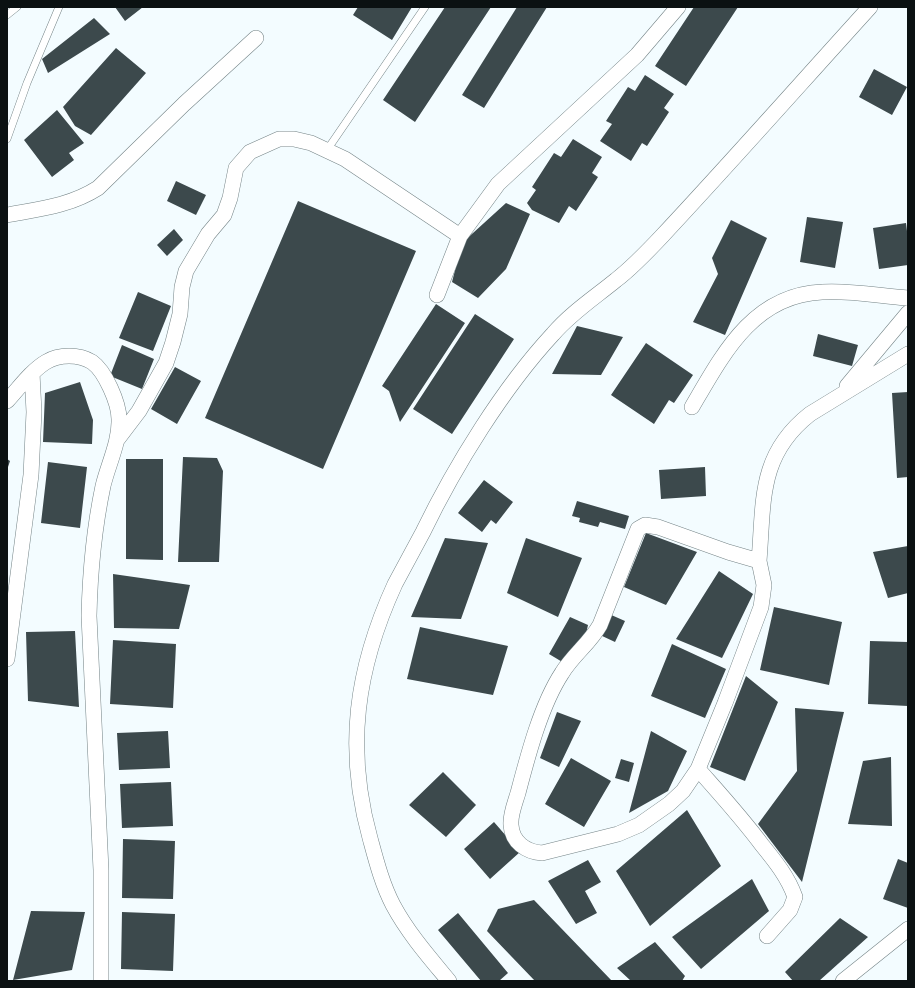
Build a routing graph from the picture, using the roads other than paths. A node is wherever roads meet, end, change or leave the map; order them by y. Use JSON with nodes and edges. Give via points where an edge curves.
{"nodes":[{"id":1,"x":17,"y":7,"type":"edge"},
{"id":2,"x":59,"y":7,"type":"edge"},
{"id":3,"x":425,"y":7,"type":"edge"},
{"id":4,"x":678,"y":7,"type":"edge"},
{"id":5,"x":870,"y":7,"type":"edge"},
{"id":6,"x":7,"y":15,"type":"edge"},
{"id":7,"x":256,"y":38,"type":"dead end"},
{"id":8,"x":7,"y":139,"type":"edge"},
{"id":9,"x":327,"y":150,"type":"junction"},
{"id":10,"x":7,"y":215,"type":"edge"},
{"id":11,"x":460,"y":236,"type":"junction"},
{"id":12,"x":437,"y":295,"type":"dead end"},
{"id":13,"x":908,"y":298,"type":"edge"},
{"id":14,"x":908,"y":313,"type":"edge"},
{"id":15,"x":908,"y":354,"type":"edge"},
{"id":16,"x":32,"y":374,"type":"junction"},
{"id":17,"x":840,"y":395,"type":"junction"},
{"id":18,"x":7,"y":401,"type":"edge"},
{"id":19,"x":692,"y":408,"type":"dead end"},
{"id":20,"x":116,"y":441,"type":"junction"},
{"id":21,"x":759,"y":561,"type":"junction"},
{"id":22,"x":7,"y":659,"type":"edge"},
{"id":23,"x":698,"y":769,"type":"junction"},
{"id":24,"x":908,"y":929,"type":"edge"},
{"id":25,"x":767,"y":936,"type":"dead end"},
{"id":26,"x":101,"y":981,"type":"edge"},
{"id":27,"x":449,"y":981,"type":"edge"},
{"id":28,"x":843,"y":981,"type":"edge"}],
"edges":[{"from":1,"to":6,"type":"lane"},
{"from":2,"to":8,"type":"lane","via":[[26,83]]},
{"from":3,"to":9,"type":"lane"},
{"from":4,"to":11,"type":"street","via":[[637,55],[498,184]]},
{"from":5,"to":27,"type":"street","via":[[658,240],[618,279],[569,317],[527,364],[442,493],[396,583],[370,653],[359,698],[355,735],[357,777],[374,852],[392,902],[404,924]]},
{"from":7,"to":10,"type":"street","via":[[98,188],[63,205]]},
{"from":9,"to":11,"type":"street","via":[[345,159]]},
{"from":9,"to":20,"type":"street","via":[[294,139],[279,139],[250,152],[242,160],[235,174],[228,207],[186,271],[180,314],[166,363],[139,411]]},
{"from":11,"to":12,"type":"street"},
{"from":13,"to":19,"type":"street","via":[[824,291],[786,298],[759,314],[737,337]]},
{"from":14,"to":17,"type":"street"},
{"from":15,"to":17,"type":"street"},
{"from":16,"to":18,"type":"street"},
{"from":16,"to":20,"type":"street","via":[[46,362],[56,358],[80,357],[93,363],[102,374],[116,401],[120,419]]},
{"from":16,"to":22,"type":"street","via":[[34,412],[31,475]]},
{"from":17,"to":21,"type":"street","via":[[796,425],[780,444],[772,460],[765,486]]},
{"from":20,"to":26,"type":"street","via":[[103,486],[95,530],[88,616],[101,870]]},
{"from":21,"to":23,"type":"street","via":[[764,585],[761,607]]},
{"from":21,"to":23,"type":"street","via":[[658,527],[645,525],[638,529],[596,633],[562,673],[548,700],[526,761],[512,815],[513,833],[522,846],[530,851],[542,853],[618,834],[639,825],[669,804],[683,791]]},
{"from":23,"to":25,"type":"street","via":[[738,813],[791,885],[795,897],[790,910]]},
{"from":24,"to":28,"type":"street"}]}
